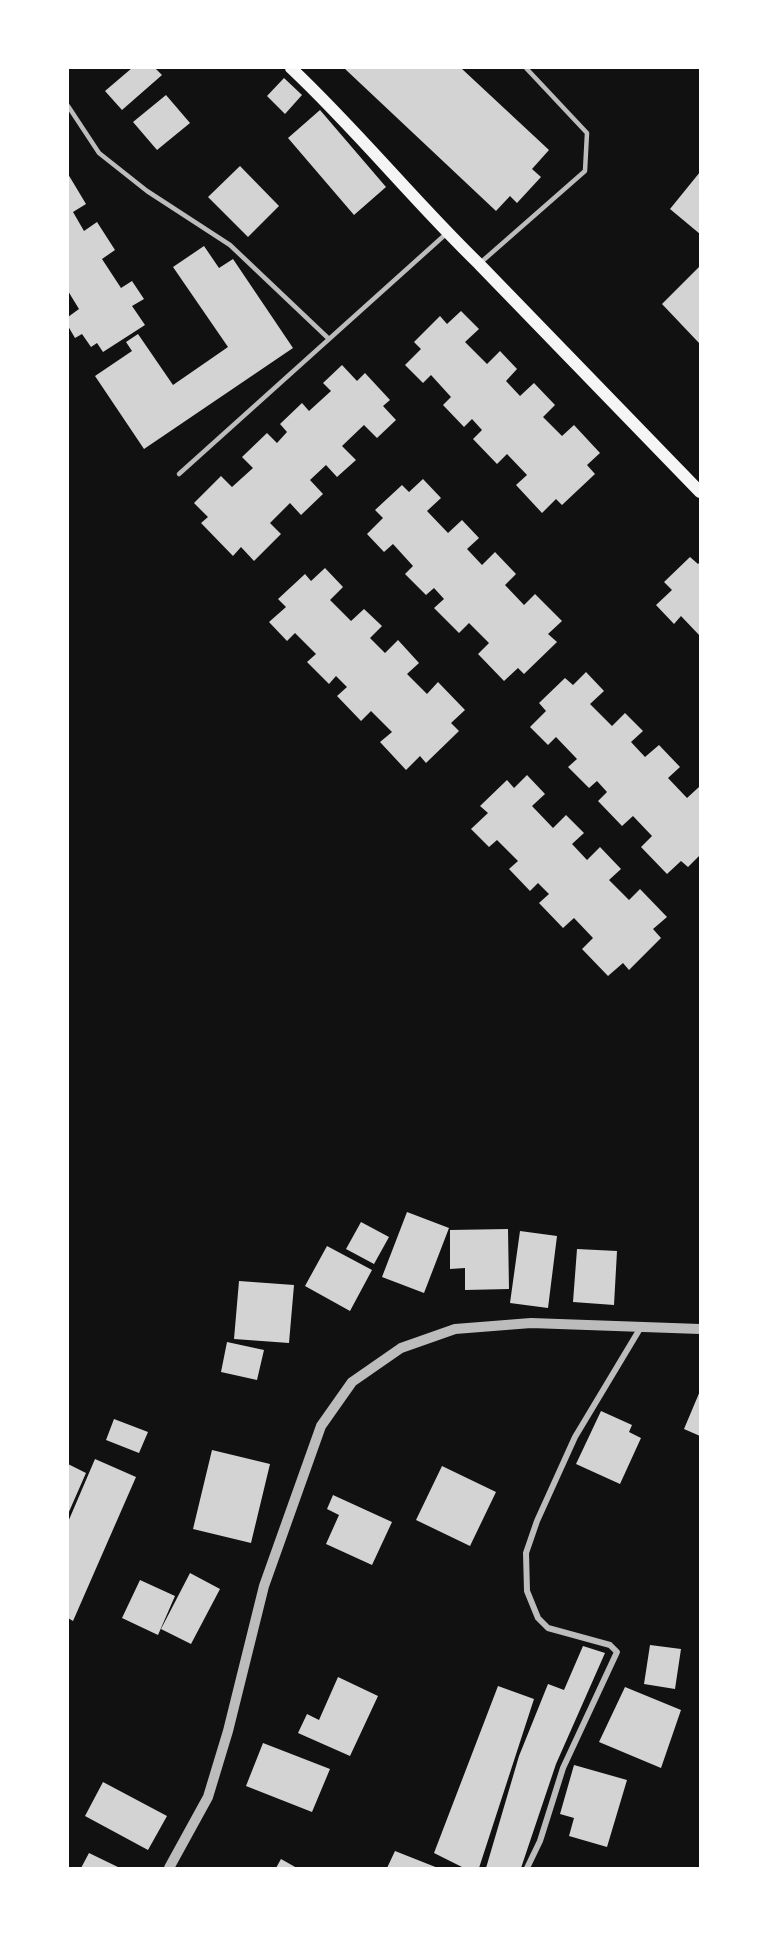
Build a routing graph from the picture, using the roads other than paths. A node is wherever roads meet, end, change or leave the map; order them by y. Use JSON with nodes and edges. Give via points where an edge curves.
{"nodes":[{"id":1,"x":291,"y":68,"type":"edge"},
{"id":2,"x":526,"y":68,"type":"edge"},
{"id":3,"x":68,"y":106,"type":"edge"},
{"id":4,"x":447,"y":233,"type":"junction"},
{"id":5,"x":479,"y":264,"type":"junction"},
{"id":6,"x":330,"y":339,"type":"junction"},
{"id":7,"x":179,"y":474,"type":"dead end"},
{"id":8,"x":700,"y":492,"type":"edge"},
{"id":9,"x":641,"y":1327,"type":"junction"},
{"id":10,"x":700,"y":1329,"type":"edge"},
{"id":11,"x":169,"y":1869,"type":"edge"},
{"id":12,"x":527,"y":1869,"type":"edge"}],
"edges":[{"from":1,"to":4,"type":"main road","via":[[333,107]]},
{"from":2,"to":5,"type":"lane","via":[[587,133],[585,171]]},
{"from":3,"to":6,"type":"lane","via":[[99,153],[147,191],[230,245]]},
{"from":4,"to":5,"type":"main road"},
{"from":4,"to":6,"type":"lane"},
{"from":5,"to":8,"type":"main road"},
{"from":6,"to":7,"type":"lane"},
{"from":9,"to":10,"type":"street"},
{"from":9,"to":11,"type":"street","via":[[531,1323],[455,1329],[400,1348],[352,1382],[321,1426],[264,1586],[208,1797]]},
{"from":9,"to":12,"type":"street","via":[[574,1437],[526,1553],[527,1591],[538,1618],[548,1628],[610,1645],[617,1652],[563,1768]]}]}
